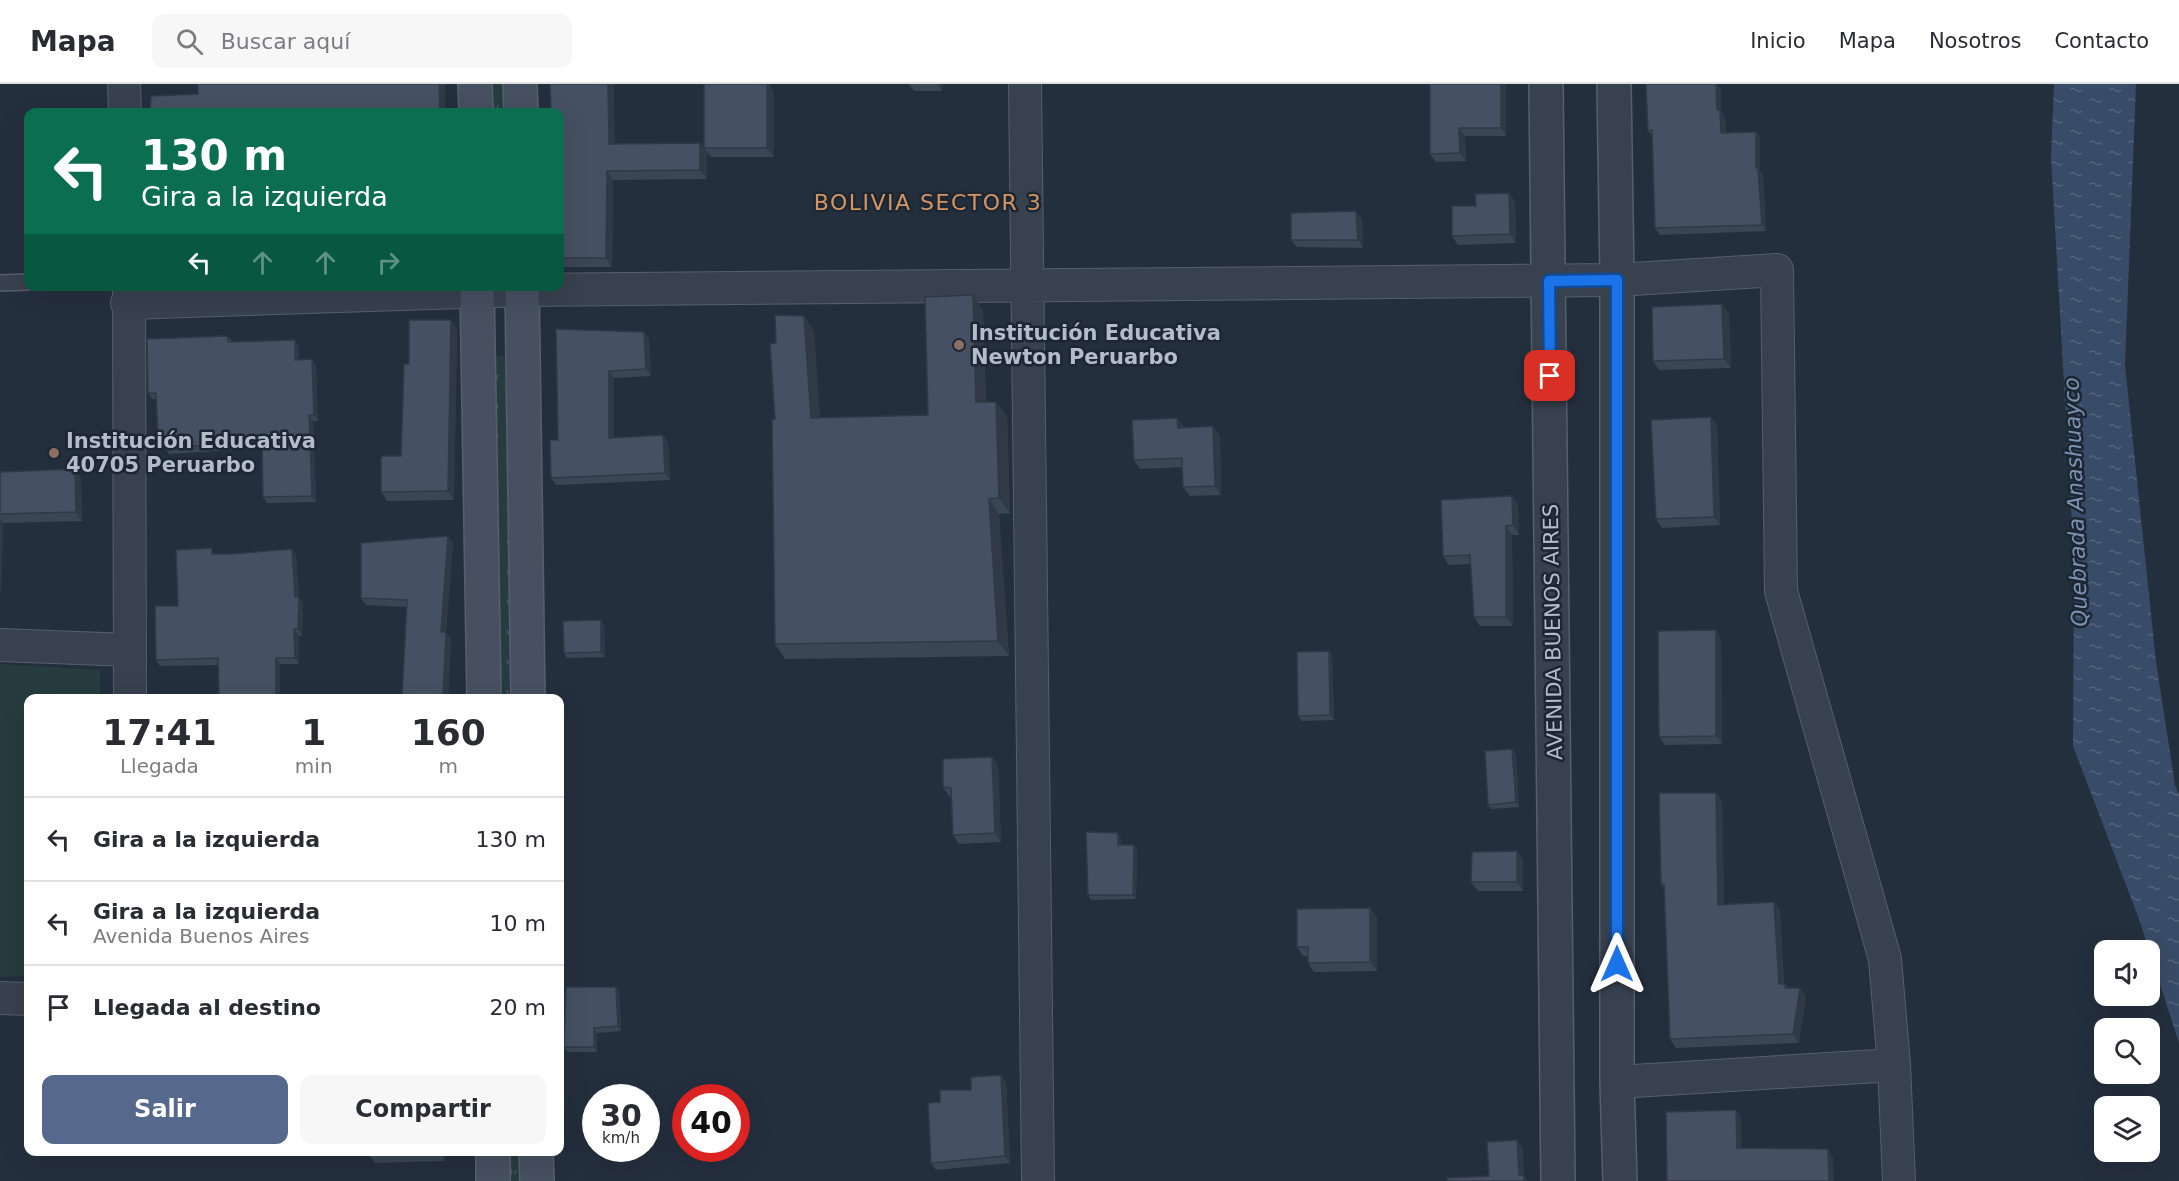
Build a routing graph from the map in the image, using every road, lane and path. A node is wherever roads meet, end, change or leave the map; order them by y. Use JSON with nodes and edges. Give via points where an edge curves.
{"nodes":[{"id":1,"x":124,"y":84,"type":"edge"},
{"id":2,"x":475,"y":84,"type":"edge"},
{"id":3,"x":520,"y":84,"type":"edge"},
{"id":4,"x":1025,"y":84,"type":"edge"},
{"id":5,"x":1546,"y":84,"type":"edge"},
{"id":6,"x":1614,"y":84,"type":"edge"},
{"id":7,"x":125,"y":108,"type":"edge"},
{"id":8,"x":476,"y":108,"type":"edge"},
{"id":9,"x":520,"y":108,"type":"edge"},
{"id":10,"x":1617,"y":280,"type":"junction"},
{"id":11,"x":1549,"y":281,"type":"junction"},
{"id":12,"x":24,"y":282,"type":"edge"},
{"id":13,"x":0,"y":283,"type":"edge"},
{"id":14,"x":1027,"y":287,"type":"junction"},
{"id":15,"x":564,"y":289,"type":"edge"},
{"id":16,"x":361,"y":291,"type":"edge"},
{"id":17,"x":477,"y":291,"type":"edge"},
{"id":18,"x":522,"y":291,"type":"edge"},
{"id":19,"x":128,"y":295,"type":"edge"},
{"id":20,"x":0,"y":645,"type":"edge"},
{"id":21,"x":129,"y":650,"type":"junction"},
{"id":22,"x":129,"y":694,"type":"edge"},
{"id":23,"x":484,"y":694,"type":"edge"},
{"id":24,"x":528,"y":694,"type":"edge"},
{"id":25,"x":0,"y":998,"type":"edge"},
{"id":26,"x":24,"y":999,"type":"edge"},
{"id":27,"x":1894,"y":1065,"type":"junction"},
{"id":28,"x":1617,"y":1082,"type":"junction"},
{"id":29,"x":493,"y":1156,"type":"edge"},
{"id":30,"x":536,"y":1156,"type":"edge"},
{"id":31,"x":493,"y":1181,"type":"edge"},
{"id":32,"x":537,"y":1181,"type":"edge"},
{"id":33,"x":1038,"y":1181,"type":"edge"},
{"id":34,"x":1558,"y":1181,"type":"edge"},
{"id":35,"x":1620,"y":1181,"type":"edge"},
{"id":36,"x":1899,"y":1181,"type":"edge"}],
"edges":[{"from":1,"to":7,"type":"street"},
{"from":2,"to":8,"type":"main road"},
{"from":3,"to":9,"type":"main road"},
{"from":4,"to":14,"type":"street"},
{"from":5,"to":11,"type":"street","name":"AVENIDA BUENOS AIRES"},
{"from":6,"to":10,"type":"street"},
{"from":10,"to":11,"type":"street"},
{"from":10,"to":27,"type":"street","via":[[1777,270],[1781,591],[1885,959]]},
{"from":10,"to":28,"type":"street"},
{"from":11,"to":14,"type":"street"},
{"from":11,"to":34,"type":"street","name":"AVENIDA BUENOS AIRES"},
{"from":12,"to":13,"type":"lane"},
{"from":14,"to":15,"type":"street"},
{"from":14,"to":33,"type":"street"},
{"from":16,"to":19,"type":"street"},
{"from":17,"to":23,"type":"main road"},
{"from":18,"to":24,"type":"main road"},
{"from":19,"to":21,"type":"street"},
{"from":20,"to":21,"type":"street"},
{"from":21,"to":22,"type":"street"},
{"from":25,"to":26,"type":"street"},
{"from":27,"to":28,"type":"street"},
{"from":27,"to":36,"type":"street"},
{"from":28,"to":35,"type":"street"},
{"from":29,"to":31,"type":"main road"},
{"from":30,"to":32,"type":"main road"}]}
